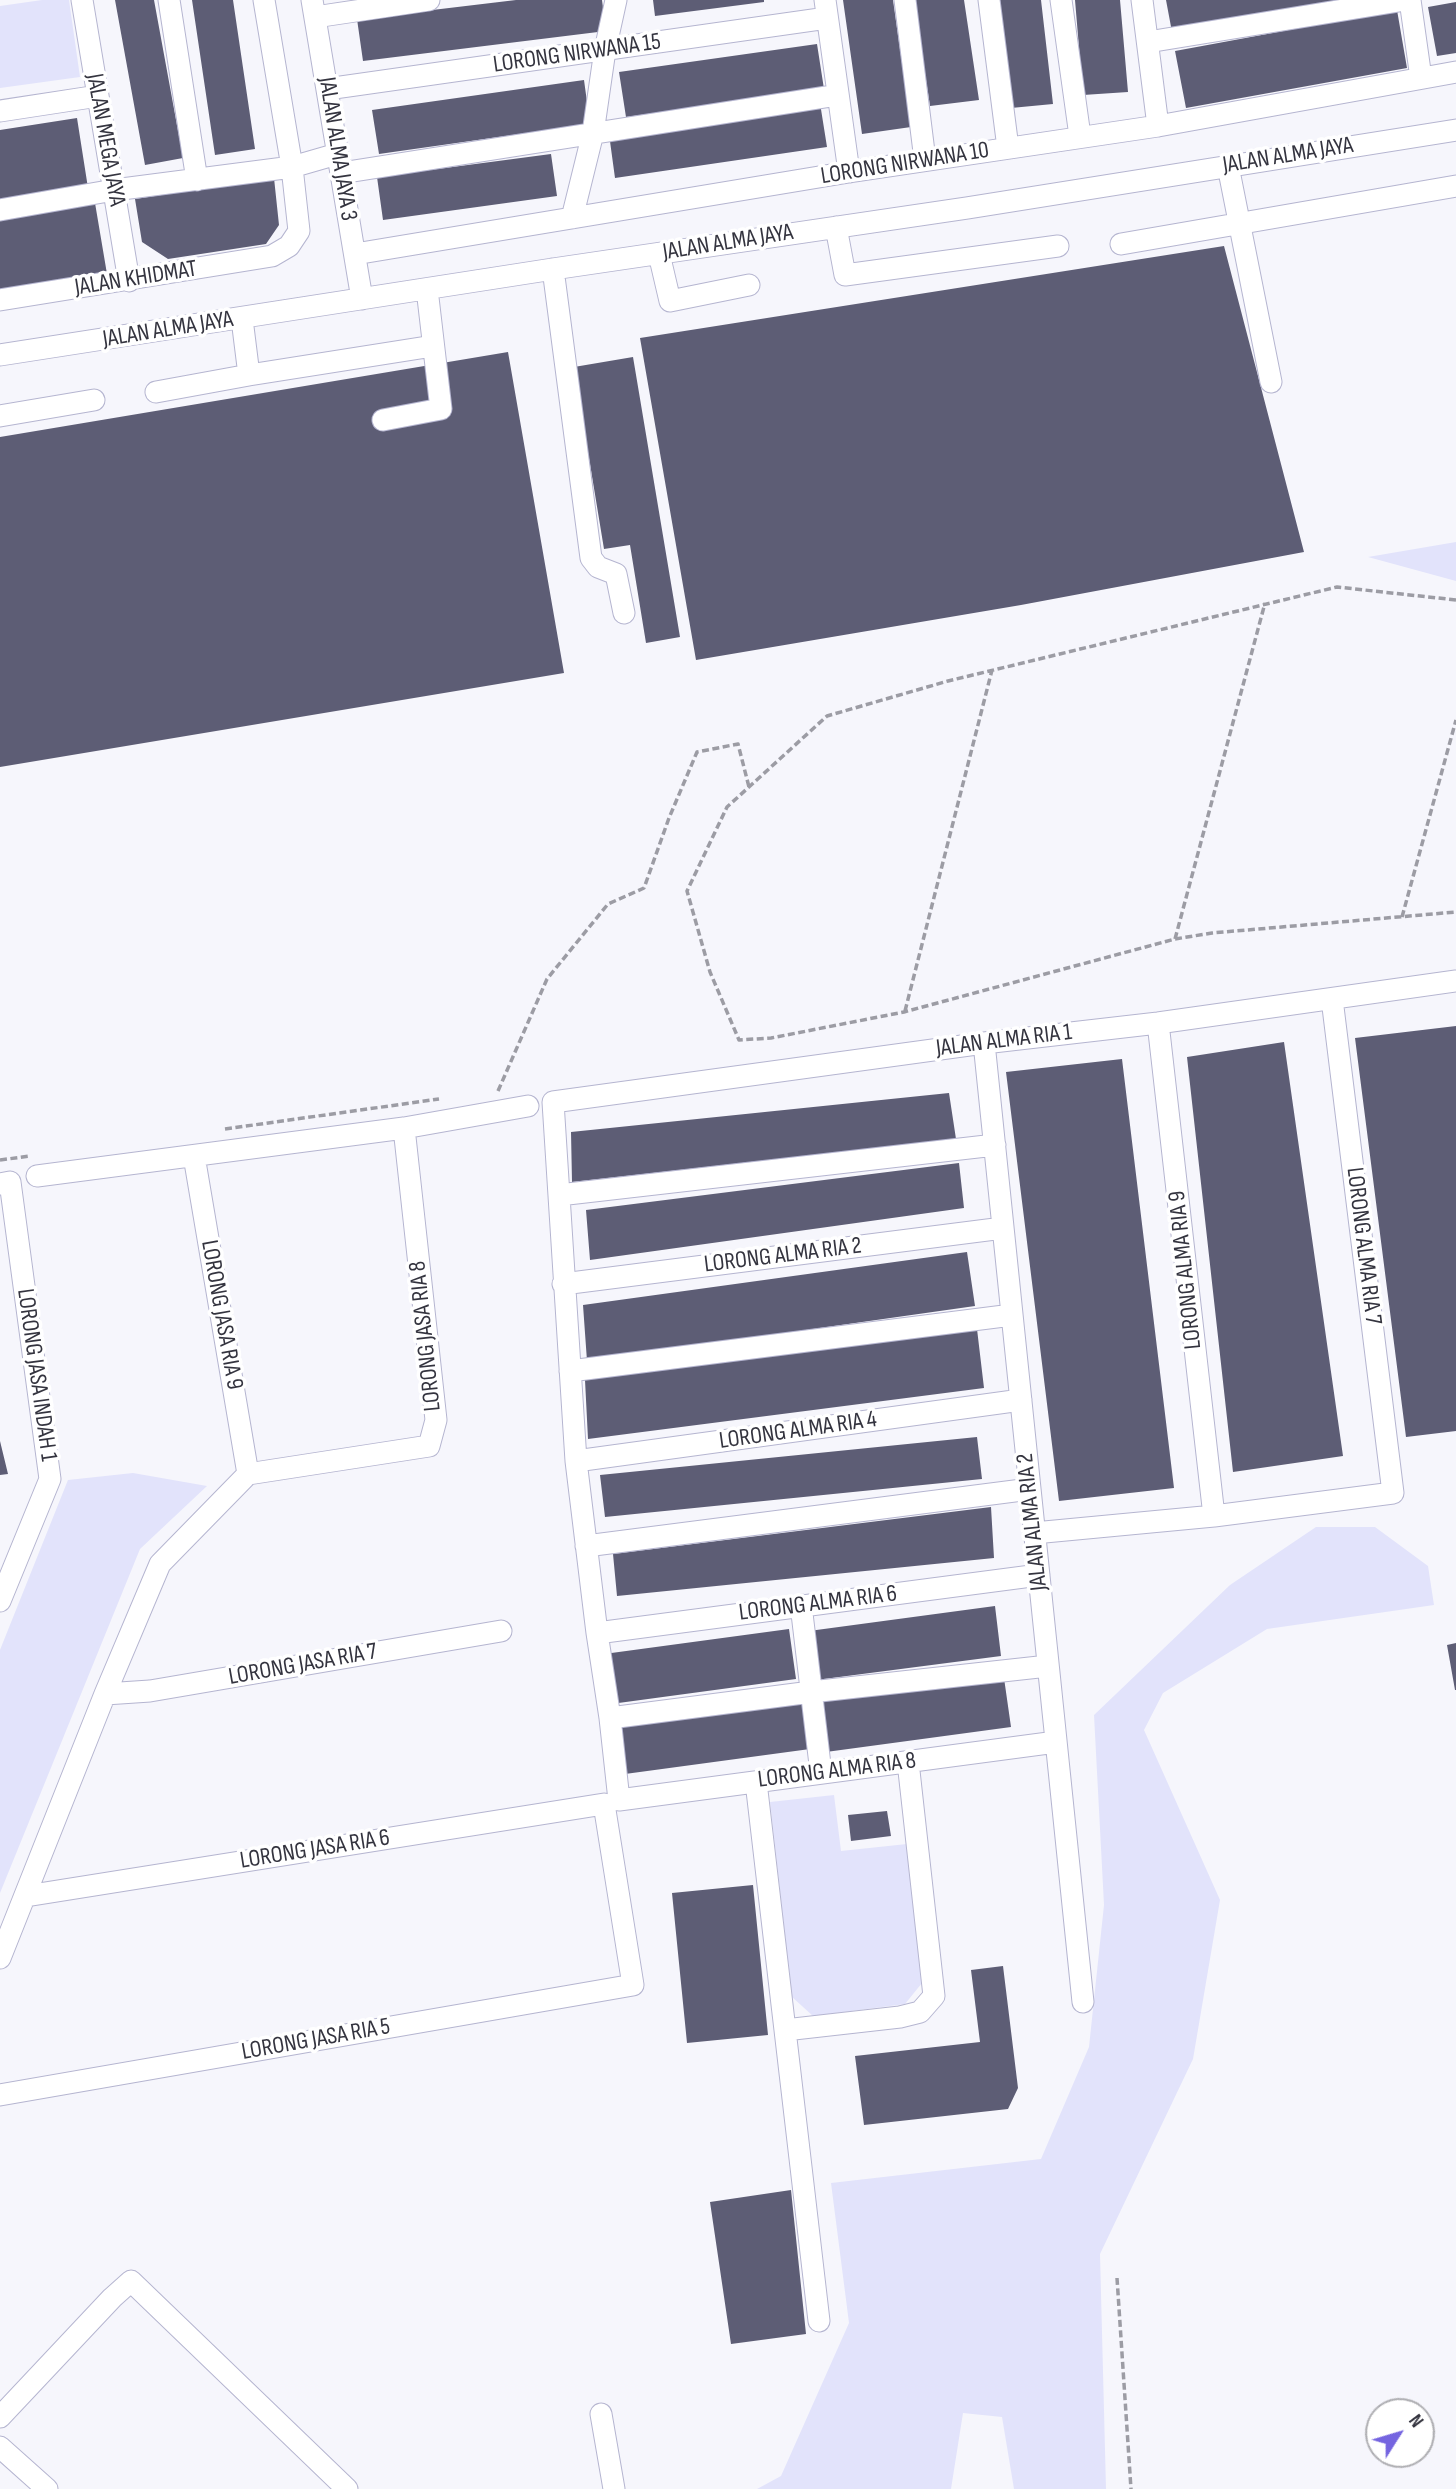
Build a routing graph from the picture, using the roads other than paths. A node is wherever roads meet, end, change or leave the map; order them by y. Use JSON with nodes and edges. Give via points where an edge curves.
{"nodes":[{"id":1,"x":82,"y":0,"type":"edge"},
{"id":2,"x":169,"y":0,"type":"edge"},
{"id":3,"x":264,"y":0,"type":"edge"},
{"id":4,"x":429,"y":0,"type":"edge"},
{"id":5,"x":616,"y":0,"type":"edge"},
{"id":6,"x":905,"y":0,"type":"edge"},
{"id":7,"x":989,"y":0,"type":"edge"},
{"id":8,"x":1061,"y":0,"type":"edge"},
{"id":9,"x":1142,"y":0,"type":"edge"},
{"id":10,"x":1407,"y":0,"type":"edge"},
{"id":11,"x":314,"y":8,"type":"edge"},
{"id":12,"x":826,"y":9,"type":"edge"},
{"id":13,"x":1148,"y":42,"type":"junction"},
{"id":14,"x":605,"y":50,"type":"junction"},
{"id":15,"x":1456,"y":72,"type":"edge"},
{"id":16,"x":1421,"y":78,"type":"junction"},
{"id":17,"x":327,"y":89,"type":"junction"},
{"id":18,"x":838,"y":94,"type":"junction"},
{"id":19,"x":98,"y":96,"type":"junction"},
{"id":20,"x":0,"y":111,"type":"edge"},
{"id":21,"x":1158,"y":126,"type":"junction"},
{"id":22,"x":1456,"y":130,"type":"edge"},
{"id":23,"x":593,"y":133,"type":"junction"},
{"id":24,"x":1080,"y":136,"type":"junction"},
{"id":25,"x":1009,"y":148,"type":"junction"},
{"id":26,"x":925,"y":160,"type":"junction"},
{"id":27,"x":339,"y":164,"type":"junction"},
{"id":28,"x":1228,"y":166,"type":"junction"},
{"id":29,"x":292,"y":167,"type":"junction"},
{"id":30,"x":849,"y":172,"type":"junction"},
{"id":31,"x":197,"y":180,"type":"junction"},
{"id":32,"x":1456,"y":186,"type":"edge"},
{"id":33,"x":114,"y":190,"type":"junction"},
{"id":34,"x":0,"y":210,"type":"edge"},
{"id":35,"x":572,"y":218,"type":"junction"},
{"id":36,"x":1238,"y":223,"type":"junction"},
{"id":37,"x":836,"y":227,"type":"junction"},
{"id":38,"x":1121,"y":244,"type":"dead end"},
{"id":39,"x":1058,"y":246,"type":"dead end"},
{"id":40,"x":355,"y":254,"type":"junction"},
{"id":41,"x":659,"y":254,"type":"junction"},
{"id":42,"x":272,"y":256,"type":"joint"},
{"id":43,"x":553,"y":269,"type":"junction"},
{"id":44,"x":129,"y":281,"type":"junction"},
{"id":45,"x":749,"y":285,"type":"dead end"},
{"id":46,"x":427,"y":289,"type":"junction"},
{"id":47,"x":362,"y":299,"type":"junction"},
{"id":48,"x":0,"y":300,"type":"edge"},
{"id":49,"x":242,"y":319,"type":"junction"},
{"id":50,"x":433,"y":345,"type":"junction"},
{"id":51,"x":0,"y":355,"type":"edge"},
{"id":52,"x":249,"y":376,"type":"junction"},
{"id":53,"x":1270,"y":382,"type":"dead end"},
{"id":54,"x":156,"y":392,"type":"dead end"},
{"id":55,"x":94,"y":400,"type":"dead end"},
{"id":56,"x":0,"y":416,"type":"edge"},
{"id":57,"x":383,"y":420,"type":"dead end"},
{"id":58,"x":624,"y":613,"type":"dead end"},
{"id":59,"x":1456,"y":981,"type":"edge"},
{"id":60,"x":1332,"y":999,"type":"junction"},
{"id":61,"x":1158,"y":1023,"type":"junction"},
{"id":62,"x":984,"y":1043,"type":"junction"},
{"id":63,"x":528,"y":1106,"type":"dead end"},
{"id":64,"x":404,"y":1128,"type":"junction"},
{"id":65,"x":995,"y":1145,"type":"junction"},
{"id":66,"x":194,"y":1156,"type":"junction"},
{"id":67,"x":37,"y":1176,"type":"dead end"},
{"id":68,"x":5,"y":1183,"type":"edge"},
{"id":69,"x":559,"y":1195,"type":"junction"},
{"id":70,"x":1003,"y":1228,"type":"junction"},
{"id":71,"x":563,"y":1284,"type":"junction"},
{"id":72,"x":1012,"y":1315,"type":"junction"},
{"id":73,"x":570,"y":1371,"type":"junction"},
{"id":74,"x":1021,"y":1400,"type":"junction"},
{"id":75,"x":576,"y":1461,"type":"junction"},
{"id":76,"x":248,"y":1474,"type":"junction"},
{"id":77,"x":1030,"y":1489,"type":"junction"},
{"id":78,"x":1214,"y":1517,"type":"junction"},
{"id":79,"x":1034,"y":1533,"type":"junction"},
{"id":80,"x":586,"y":1546,"type":"junction"},
{"id":81,"x":1039,"y":1575,"type":"junction"},
{"id":82,"x":0,"y":1601,"type":"edge"},
{"id":83,"x":801,"y":1605,"type":"junction"},
{"id":84,"x":501,"y":1631,"type":"dead end"},
{"id":85,"x":597,"y":1633,"type":"junction"},
{"id":86,"x":1048,"y":1666,"type":"junction"},
{"id":87,"x":811,"y":1692,"type":"junction"},
{"id":88,"x":105,"y":1694,"type":"junction"},
{"id":89,"x":610,"y":1718,"type":"junction"},
{"id":90,"x":1056,"y":1742,"type":"junction"},
{"id":91,"x":908,"y":1762,"type":"junction"},
{"id":92,"x":821,"y":1773,"type":"junction"},
{"id":93,"x":756,"y":1782,"type":"junction"},
{"id":94,"x":611,"y":1802,"type":"junction"},
{"id":95,"x":26,"y":1896,"type":"junction"},
{"id":96,"x":0,"y":1958,"type":"edge"},
{"id":97,"x":1083,"y":2002,"type":"dead end"},
{"id":98,"x":785,"y":2029,"type":"junction"},
{"id":99,"x":0,"y":2095,"type":"edge"},
{"id":100,"x":819,"y":2321,"type":"dead end"},
{"id":101,"x":7,"y":2410,"type":"edge"},
{"id":102,"x":601,"y":2414,"type":"dead end"},
{"id":103,"x":0,"y":2446,"type":"edge"},
{"id":104,"x":47,"y":2489,"type":"edge"},
{"id":105,"x":347,"y":2489,"type":"edge"},
{"id":106,"x":614,"y":2489,"type":"edge"}],
"edges":[{"from":1,"to":19,"type":"street","name":"JALAN MEGA JAYA"},
{"from":2,"to":31,"type":"street"},
{"from":3,"to":29,"type":"street","name":"JALAN ALMA JAYA 3"},
{"from":4,"to":11,"type":"street"},
{"from":5,"to":14,"type":"street"},
{"from":6,"to":26,"type":"street"},
{"from":7,"to":25,"type":"street"},
{"from":8,"to":24,"type":"street"},
{"from":9,"to":13,"type":"street"},
{"from":10,"to":13,"type":"street"},
{"from":10,"to":16,"type":"street"},
{"from":11,"to":17,"type":"street","name":"JALAN ALMA JAYA 3"},
{"from":12,"to":14,"type":"street","name":"LORONG NIRWANA 15"},
{"from":12,"to":18,"type":"street"},
{"from":13,"to":21,"type":"street"},
{"from":14,"to":17,"type":"street","name":"LORONG NIRWANA 15"},
{"from":14,"to":23,"type":"street"},
{"from":15,"to":16,"type":"street","name":"LORONG NIRWANA 10"},
{"from":16,"to":21,"type":"street","name":"LORONG NIRWANA 10"},
{"from":17,"to":27,"type":"street","name":"JALAN ALMA JAYA 3"},
{"from":18,"to":23,"type":"street"},
{"from":18,"to":30,"type":"street"},
{"from":19,"to":20,"type":"street"},
{"from":19,"to":33,"type":"street","name":"JALAN MEGA JAYA"},
{"from":21,"to":24,"type":"street","name":"LORONG NIRWANA 10"},
{"from":22,"to":28,"type":"street","name":"JALAN ALMA JAYA"},
{"from":23,"to":27,"type":"street"},
{"from":23,"to":35,"type":"street"},
{"from":24,"to":25,"type":"street","name":"LORONG NIRWANA 10"},
{"from":25,"to":26,"type":"street","name":"LORONG NIRWANA 10"},
{"from":26,"to":30,"type":"street","name":"LORONG NIRWANA 10"},
{"from":27,"to":29,"type":"street"},
{"from":27,"to":40,"type":"street","name":"JALAN ALMA JAYA 3"},
{"from":28,"to":36,"type":"street"},
{"from":28,"to":37,"type":"street","name":"JALAN ALMA JAYA"},
{"from":29,"to":31,"type":"street"},
{"from":29,"to":42,"type":"street","name":"JALAN ALMA JAYA 3","via":[[299,231],[289,246]]},
{"from":30,"to":35,"type":"street","name":"LORONG NIRWANA 10"},
{"from":31,"to":33,"type":"street"},
{"from":32,"to":36,"type":"street"},
{"from":33,"to":34,"type":"street"},
{"from":33,"to":44,"type":"street","name":"JALAN MEGA JAYA"},
{"from":35,"to":40,"type":"street","name":"LORONG NIRWANA 10"},
{"from":36,"to":38,"type":"street"},
{"from":36,"to":53,"type":"street"},
{"from":37,"to":39,"type":"street","via":[[845,275]]},
{"from":37,"to":41,"type":"street","name":"JALAN ALMA JAYA"},
{"from":40,"to":47,"type":"street","name":"JALAN ALMA JAYA 3"},
{"from":41,"to":43,"type":"street","name":"JALAN ALMA JAYA"},
{"from":41,"to":45,"type":"street","via":[[670,301]]},
{"from":42,"to":44,"type":"street","name":"JALAN KHIDMAT"},
{"from":43,"to":46,"type":"street","name":"JALAN ALMA JAYA"},
{"from":43,"to":58,"type":"street","via":[[591,558],[598,567],[616,574]]},
{"from":44,"to":48,"type":"street","name":"JALAN KHIDMAT"},
{"from":46,"to":47,"type":"street","name":"JALAN ALMA JAYA"},
{"from":46,"to":50,"type":"street"},
{"from":47,"to":49,"type":"street","name":"JALAN ALMA JAYA"},
{"from":49,"to":51,"type":"street","name":"JALAN ALMA JAYA"},
{"from":49,"to":52,"type":"street"},
{"from":50,"to":52,"type":"street"},
{"from":50,"to":57,"type":"street","via":[[440,409]]},
{"from":52,"to":54,"type":"street"},
{"from":55,"to":56,"type":"street"},
{"from":59,"to":60,"type":"street","name":"JALAN ALMA RIA 1"},
{"from":60,"to":61,"type":"street","name":"JALAN ALMA RIA 1"},
{"from":60,"to":78,"type":"street","name":"LORONG ALMA RIA 7","via":[[1394,1493]]},
{"from":61,"to":62,"type":"street","name":"JALAN ALMA RIA 1"},
{"from":61,"to":78,"type":"street","name":"LORONG ALMA RIA 9"},
{"from":62,"to":65,"type":"street","name":"JALAN ALMA RIA 2"},
{"from":62,"to":69,"type":"street","name":"JALAN ALMA RIA 1","via":[[553,1102]]},
{"from":63,"to":64,"type":"street"},
{"from":64,"to":66,"type":"street"},
{"from":64,"to":76,"type":"street","name":"LORONG JASA RIA 8","via":[[436,1420],[429,1446]]},
{"from":65,"to":69,"type":"street"},
{"from":65,"to":70,"type":"street","name":"JALAN ALMA RIA 2"},
{"from":66,"to":67,"type":"street"},
{"from":66,"to":76,"type":"street","name":"LORONG JASA RIA 9"},
{"from":68,"to":82,"type":"street","name":"LORONG JASA INDAH 1","via":[[50,1479]]},
{"from":69,"to":71,"type":"street"},
{"from":70,"to":71,"type":"street","name":"LORONG ALMA RIA 2"},
{"from":70,"to":72,"type":"street","name":"JALAN ALMA RIA 2"},
{"from":71,"to":73,"type":"street"},
{"from":72,"to":73,"type":"street"},
{"from":72,"to":74,"type":"street","name":"JALAN ALMA RIA 2"},
{"from":73,"to":75,"type":"street"},
{"from":74,"to":75,"type":"street","name":"LORONG ALMA RIA 4"},
{"from":74,"to":77,"type":"street","name":"JALAN ALMA RIA 2"},
{"from":75,"to":80,"type":"street"},
{"from":76,"to":88,"type":"street","via":[[160,1564]]},
{"from":77,"to":79,"type":"street","name":"JALAN ALMA RIA 2"},
{"from":77,"to":80,"type":"street"},
{"from":78,"to":79,"type":"street"},
{"from":79,"to":81,"type":"street","name":"JALAN ALMA RIA 2"},
{"from":80,"to":85,"type":"street"},
{"from":81,"to":83,"type":"street","name":"LORONG ALMA RIA 6"},
{"from":81,"to":86,"type":"street","name":"JALAN ALMA RIA 2"},
{"from":83,"to":85,"type":"street","name":"LORONG ALMA RIA 6"},
{"from":83,"to":87,"type":"street"},
{"from":84,"to":88,"type":"street","name":"LORONG JASA RIA 7","via":[[150,1691]]},
{"from":85,"to":89,"type":"street"},
{"from":86,"to":87,"type":"street"},
{"from":86,"to":90,"type":"street","name":"JALAN ALMA RIA 2"},
{"from":87,"to":89,"type":"street"},
{"from":87,"to":92,"type":"street"},
{"from":88,"to":95,"type":"street"},
{"from":89,"to":94,"type":"street"},
{"from":90,"to":91,"type":"street","name":"LORONG ALMA RIA 8"},
{"from":90,"to":97,"type":"street","name":"JALAN ALMA RIA 2"},
{"from":91,"to":92,"type":"street","name":"LORONG ALMA RIA 8"},
{"from":91,"to":98,"type":"street","via":[[934,1996],[920,2012],[900,2017]]},
{"from":92,"to":93,"type":"street","name":"LORONG ALMA RIA 8"},
{"from":93,"to":94,"type":"street","name":"LORONG ALMA RIA 8"},
{"from":93,"to":98,"type":"street"},
{"from":94,"to":95,"type":"street","name":"LORONG JASA RIA 6"},
{"from":94,"to":99,"type":"street","name":"LORONG JASA RIA 5","via":[[633,1985]]},
{"from":95,"to":96,"type":"street"},
{"from":98,"to":100,"type":"street"},
{"from":101,"to":105,"type":"street","via":[[131,2281]]},
{"from":102,"to":106,"type":"street"},
{"from":103,"to":104,"type":"street"}]}
